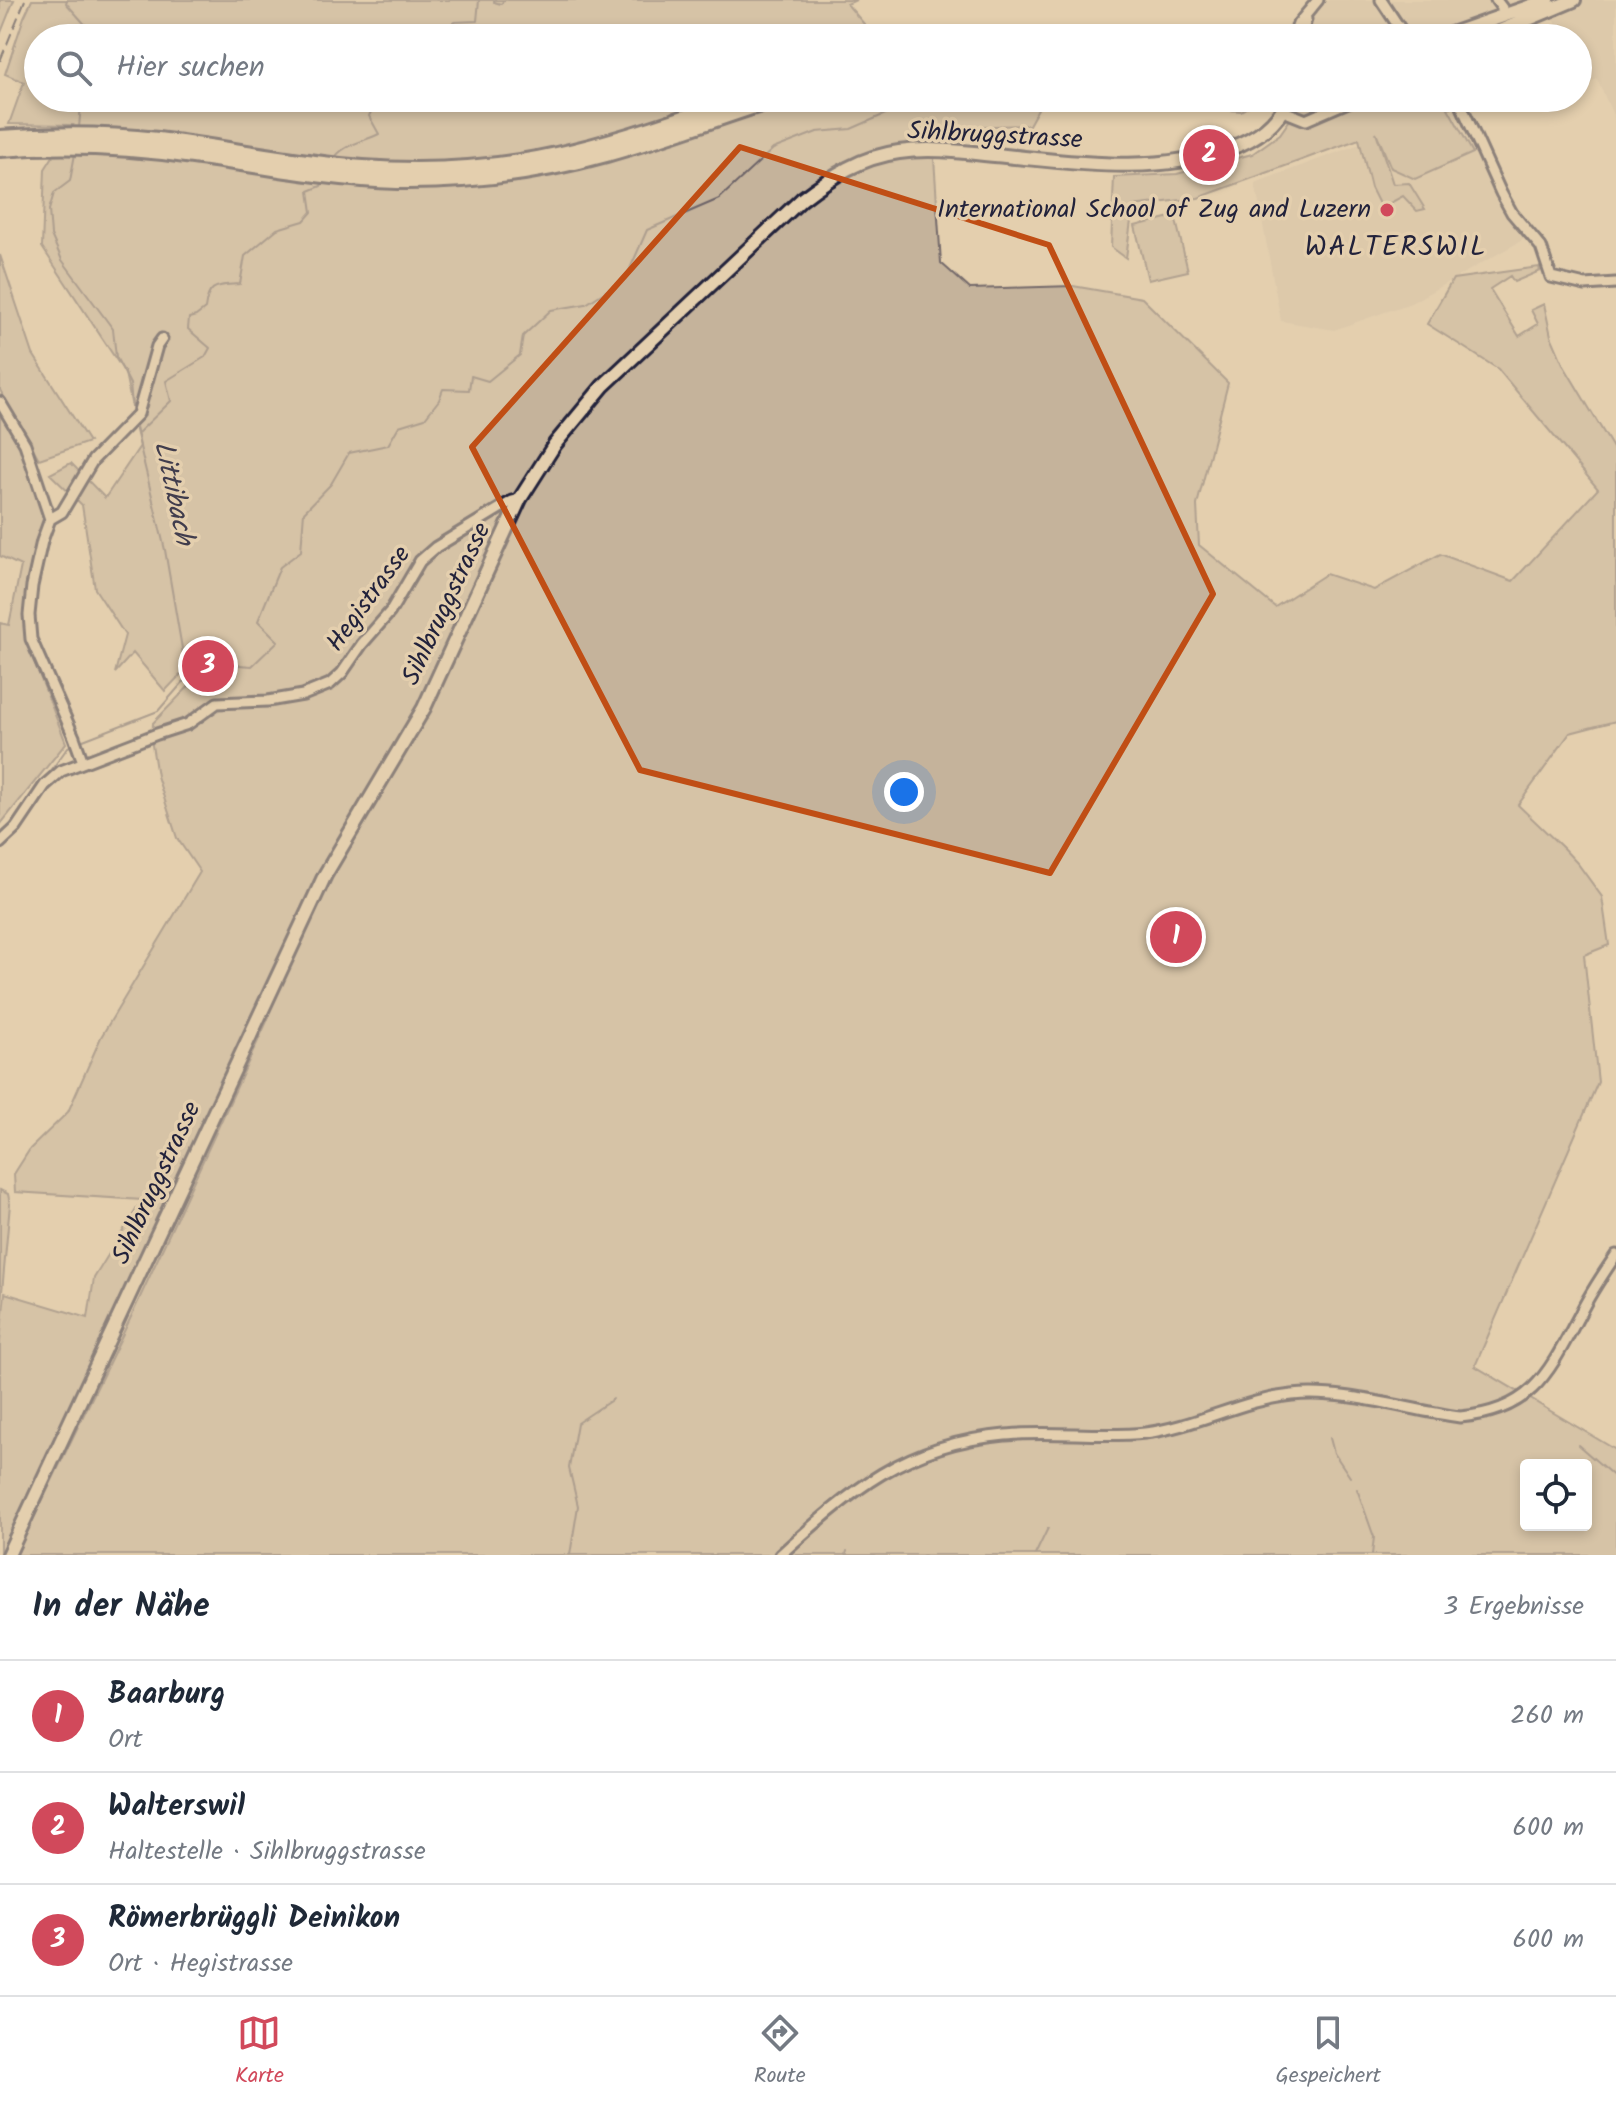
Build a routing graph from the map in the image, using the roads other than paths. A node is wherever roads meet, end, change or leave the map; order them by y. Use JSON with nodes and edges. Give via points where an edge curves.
{"nodes":[{"id":1,"x":1318,"y":0,"type":"edge"},
{"id":2,"x":1381,"y":0,"type":"edge"},
{"id":3,"x":1548,"y":0,"type":"edge"},
{"id":4,"x":1574,"y":0,"type":"edge"},
{"id":5,"x":1308,"y":12,"type":"junction"},
{"id":6,"x":1298,"y":24,"type":"edge"},
{"id":7,"x":1305,"y":24,"type":"edge"},
{"id":8,"x":1397,"y":24,"type":"edge"},
{"id":9,"x":1480,"y":24,"type":"edge"},
{"id":10,"x":1517,"y":24,"type":"edge"},
{"id":11,"x":700,"y":112,"type":"edge"},
{"id":12,"x":737,"y":112,"type":"edge"},
{"id":13,"x":1277,"y":112,"type":"edge"},
{"id":14,"x":1294,"y":112,"type":"edge"},
{"id":15,"x":1325,"y":112,"type":"edge"},
{"id":16,"x":1464,"y":112,"type":"edge"},
{"id":17,"x":0,"y":138,"type":"edge"},
{"id":18,"x":142,"y":144,"type":"junction"},
{"id":19,"x":0,"y":149,"type":"edge"},
{"id":20,"x":398,"y":175,"type":"junction"},
{"id":21,"x":1616,"y":283,"type":"edge"},
{"id":22,"x":162,"y":339,"type":"dead end"},
{"id":23,"x":0,"y":402,"type":"edge"},
{"id":24,"x":520,"y":499,"type":"junction"},
{"id":25,"x":50,"y":519,"type":"junction"},
{"id":26,"x":83,"y":762,"type":"junction"},
{"id":27,"x":0,"y":843,"type":"edge"},
{"id":28,"x":1616,"y":1255,"type":"edge"},
{"id":29,"x":8,"y":1555,"type":"edge"},
{"id":30,"x":780,"y":1555,"type":"edge"}],
"edges":[{"from":1,"to":5,"type":"street"},
{"from":2,"to":8,"type":"street"},
{"from":3,"to":9,"type":"main road"},
{"from":4,"to":10,"type":"main road"},
{"from":5,"to":6,"type":"street"},
{"from":5,"to":7,"type":"street"},
{"from":11,"to":20,"type":"highway","via":[[561,154]]},
{"from":12,"to":20,"type":"highway","via":[[572,163],[447,180]]},
{"from":13,"to":24,"type":"main road","name":"Sihlbruggstrasse","via":[[1269,126],[1246,142],[1172,163],[1123,165],[919,150],[879,156],[844,170],[802,199],[603,386],[555,444]]},
{"from":14,"to":15,"type":"street","via":[[1306,120]]},
{"from":16,"to":21,"type":"street","via":[[1501,193],[1541,247],[1551,277],[1585,285]]},
{"from":17,"to":18,"type":"highway","via":[[71,135]]},
{"from":18,"to":19,"type":"highway"},
{"from":18,"to":20,"type":"highway"},
{"from":22,"to":25,"type":"street","via":[[138,414],[93,460],[62,512]]},
{"from":23,"to":25,"type":"street","via":[[25,444]]},
{"from":24,"to":26,"type":"street","name":"Hegistrasse","via":[[420,561],[390,612],[330,684],[268,701],[217,703],[188,724]]},
{"from":24,"to":29,"type":"main road","name":"Sihlbruggstrasse","via":[[424,708],[325,875]]},
{"from":25,"to":26,"type":"street","via":[[32,586],[31,639]]},
{"from":26,"to":27,"type":"street","name":"Hegistrasse","via":[[45,785]]},
{"from":28,"to":30,"type":"street","via":[[1547,1373],[1532,1390],[1499,1410],[1460,1417],[1293,1394],[1145,1433],[971,1440],[914,1457],[875,1477]]}]}
